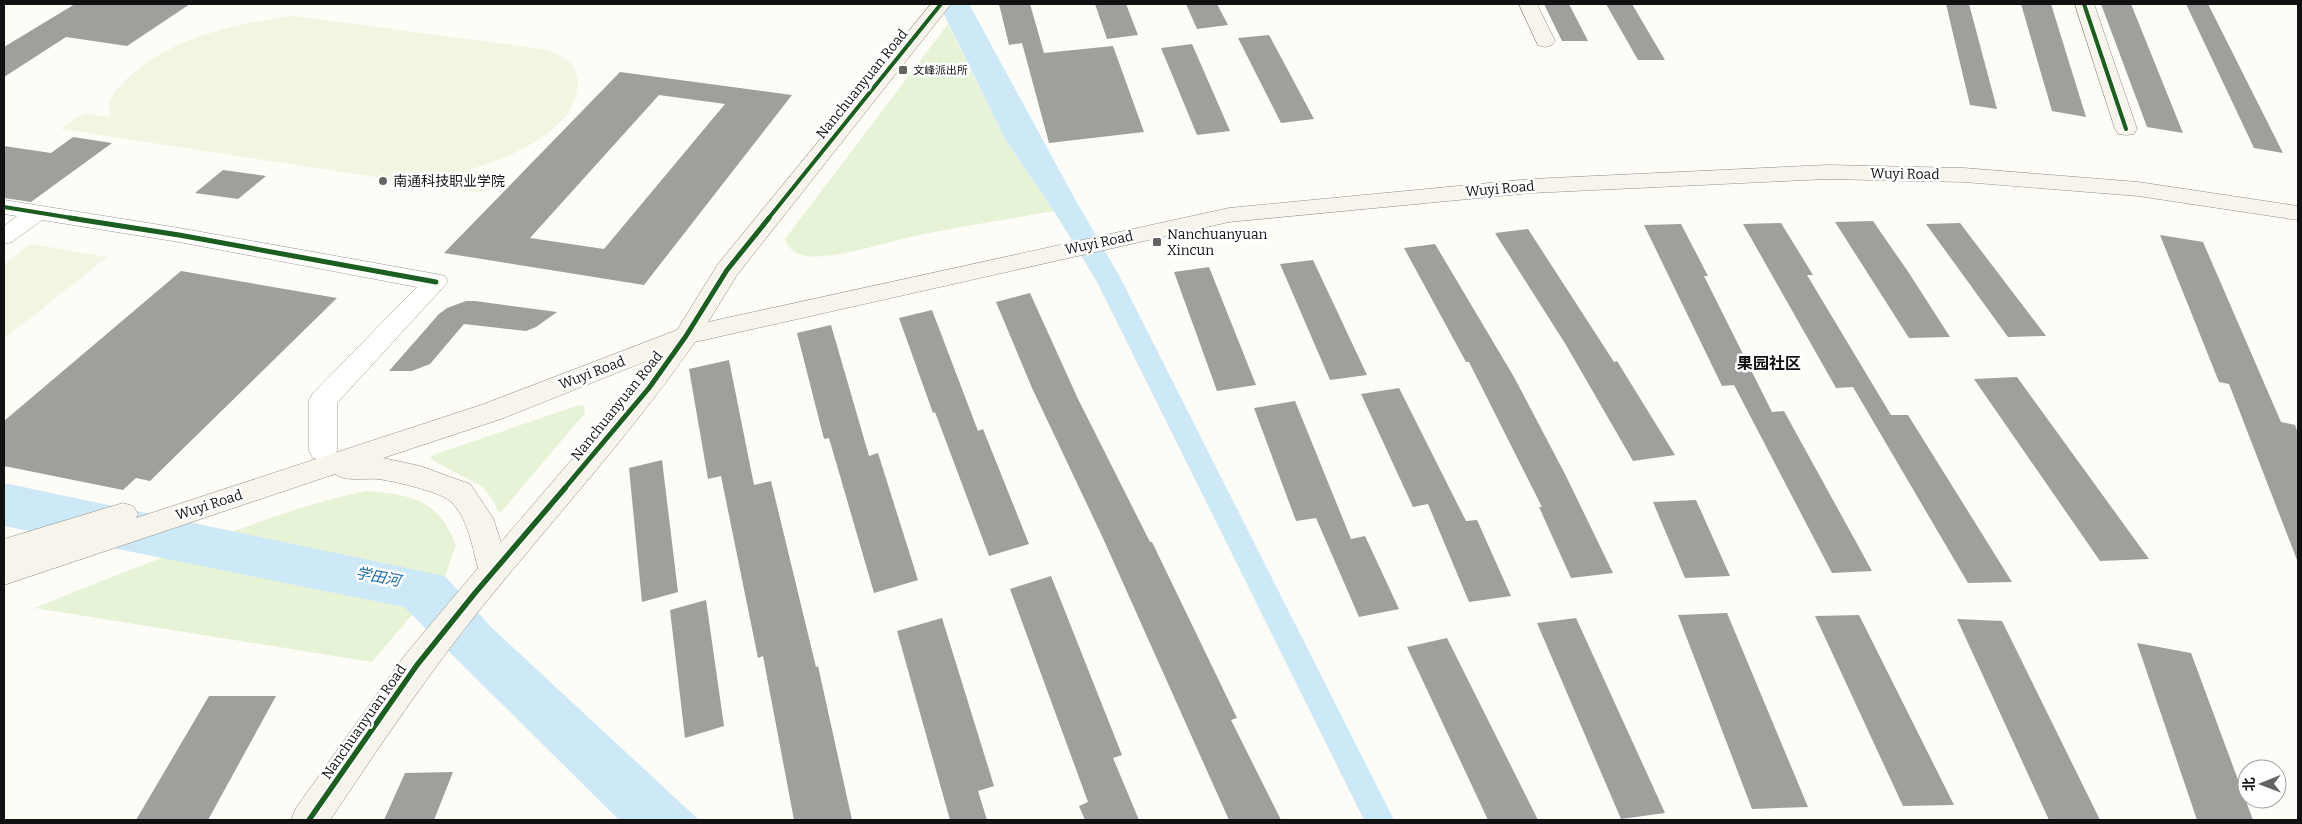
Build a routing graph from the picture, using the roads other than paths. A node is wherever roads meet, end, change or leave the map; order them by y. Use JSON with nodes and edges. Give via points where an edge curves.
{"nodes":[{"id":1,"x":1528,"y":4,"type":"edge"},
{"id":2,"x":2084,"y":4,"type":"edge"},
{"id":3,"x":935,"y":11,"type":"edge"},
{"id":4,"x":1545,"y":40,"type":"dead end"},
{"id":5,"x":2126,"y":129,"type":"dead end"},
{"id":6,"x":2298,"y":200,"type":"edge"},
{"id":7,"x":4,"y":207,"type":"edge"},
{"id":8,"x":37,"y":213,"type":"junction"},
{"id":9,"x":2298,"y":213,"type":"edge"},
{"id":10,"x":1104,"y":233,"type":"junction"},
{"id":11,"x":4,"y":237,"type":"edge"},
{"id":12,"x":690,"y":329,"type":"junction"},
{"id":13,"x":324,"y":460,"type":"junction"},
{"id":14,"x":16,"y":548,"type":"edge"},
{"id":15,"x":4,"y":573,"type":"edge"},
{"id":16,"x":484,"y":581,"type":"junction"},
{"id":17,"x":309,"y":820,"type":"edge"}],
"edges":[{"from":1,"to":4,"type":"main road"},
{"from":2,"to":5,"type":"main road"},
{"from":3,"to":12,"type":"main road","name":"Nanchuanyuan Road","via":[[727,270]]},
{"from":6,"to":10,"type":"main road","name":"Wuyi Road","via":[[2061,168],[1992,163],[1831,161],[1651,166],[1400,185],[1216,204]]},
{"from":7,"to":8,"type":"street"},
{"from":8,"to":11,"type":"street"},
{"from":8,"to":13,"type":"street","via":[[179,235],[436,282],[323,400]]},
{"from":9,"to":10,"type":"main road","name":"Wuyi Road","via":[[2138,189],[2027,179],[1827,172],[1531,186],[1229,215]]},
{"from":10,"to":12,"type":"main road","name":"Wuyi Road","via":[[745,321]]},
{"from":12,"to":13,"type":"main road","name":"Wuyi Road","via":[[491,412]]},
{"from":12,"to":16,"type":"main road","name":"Nanchuanyuan Road","via":[[649,388]]},
{"from":13,"to":14,"type":"main road","name":"Wuyi Road","via":[[160,502]]},
{"from":13,"to":15,"type":"main road","name":"Wuyi Road","via":[[190,512]]},
{"from":13,"to":16,"type":"main road","via":[[420,476],[460,492],[478,518]]},
{"from":16,"to":17,"type":"main road","name":"Nanchuanyuan Road","via":[[418,664]]}]}
